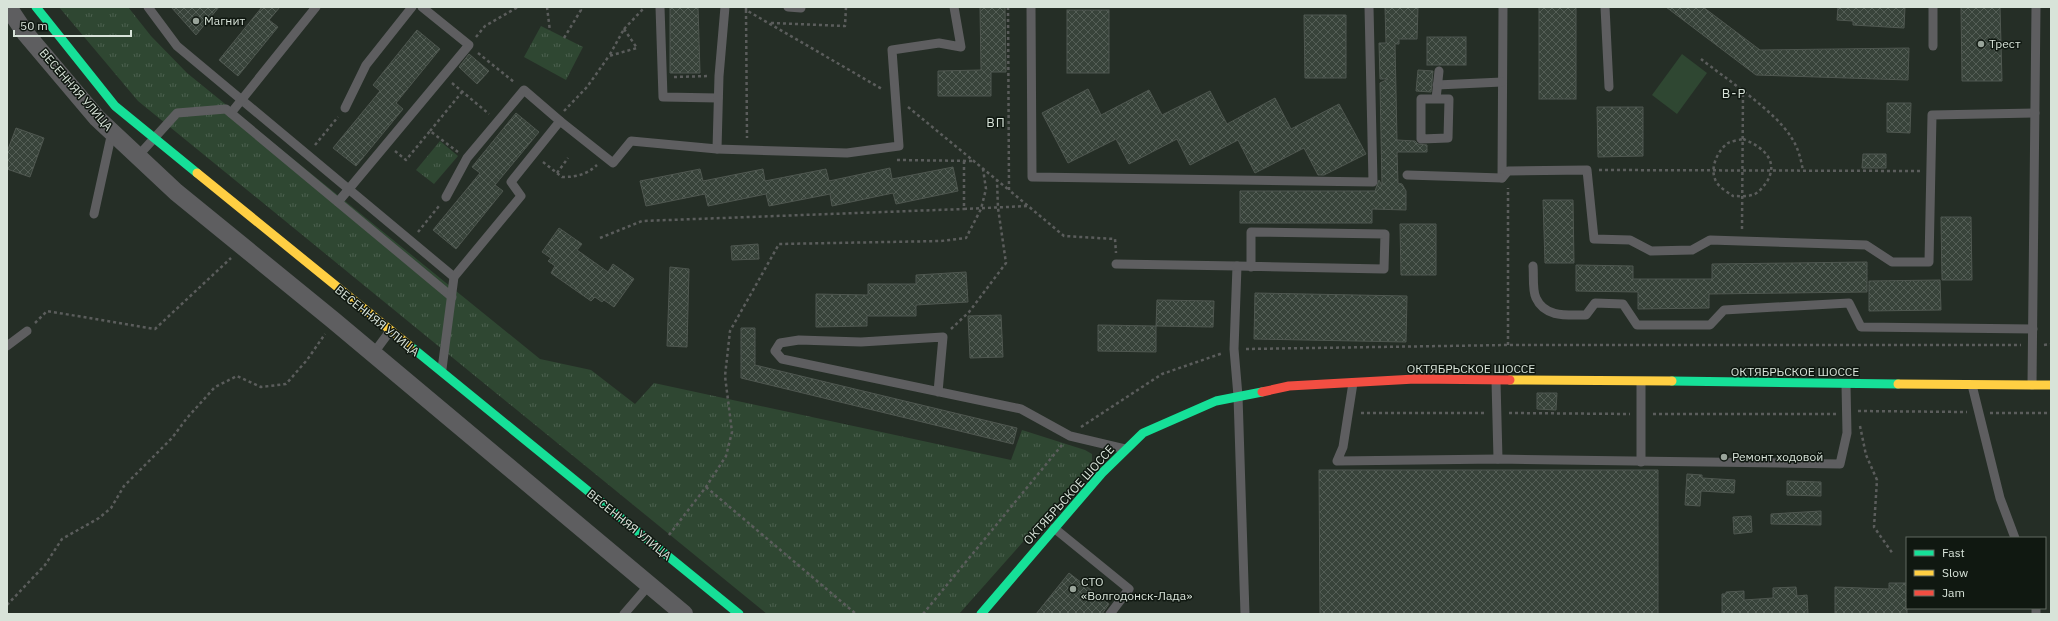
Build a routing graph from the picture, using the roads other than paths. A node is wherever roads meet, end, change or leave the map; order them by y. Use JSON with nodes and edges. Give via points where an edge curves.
{"nodes":[{"id":1,"x":8,"y":7,"type":"edge"},
{"id":2,"x":36,"y":7,"type":"edge"},
{"id":3,"x":148,"y":7,"type":"edge"},
{"id":4,"x":316,"y":7,"type":"edge"},
{"id":5,"x":412,"y":7,"type":"edge"},
{"id":6,"x":422,"y":7,"type":"edge"},
{"id":7,"x":660,"y":7,"type":"edge"},
{"id":8,"x":725,"y":7,"type":"edge"},
{"id":9,"x":788,"y":7,"type":"edge"},
{"id":10,"x":954,"y":7,"type":"edge"},
{"id":11,"x":1031,"y":7,"type":"edge"},
{"id":12,"x":1369,"y":7,"type":"edge"},
{"id":13,"x":1503,"y":7,"type":"edge"},
{"id":14,"x":1605,"y":7,"type":"edge"},
{"id":15,"x":1933,"y":7,"type":"edge"},
{"id":16,"x":2036,"y":7,"type":"edge"},
{"id":17,"x":801,"y":8,"type":"edge"},
{"id":18,"x":1933,"y":46,"type":"dead end"},
{"id":19,"x":1439,"y":71,"type":"dead end"},
{"id":20,"x":1502,"y":82,"type":"junction"},
{"id":21,"x":1437,"y":85,"type":"junction"},
{"id":22,"x":1609,"y":87,"type":"dead end"},
{"id":23,"x":718,"y":98,"type":"junction"},
{"id":24,"x":1436,"y":99,"type":"junction"},
{"id":25,"x":242,"y":100,"type":"junction"},
{"id":26,"x":345,"y":108,"type":"road end"},
{"id":27,"x":231,"y":113,"type":"junction"},
{"id":28,"x":2035,"y":113,"type":"junction"},
{"id":29,"x":558,"y":119,"type":"junction"},
{"id":30,"x":112,"y":132,"type":"junction"},
{"id":31,"x":153,"y":138,"type":"junction"},
{"id":32,"x":717,"y":149,"type":"junction"},
{"id":33,"x":138,"y":156,"type":"junction"},
{"id":34,"x":1505,"y":174,"type":"junction"},
{"id":35,"x":1407,"y":175,"type":"dead end"},
{"id":36,"x":349,"y":189,"type":"junction"},
{"id":37,"x":446,"y":197,"type":"road end"},
{"id":38,"x":338,"y":202,"type":"junction"},
{"id":39,"x":94,"y":214,"type":"dead end"},
{"id":40,"x":1116,"y":264,"type":"dead end"},
{"id":41,"x":1236,"y":266,"type":"junction"},
{"id":42,"x":1533,"y":266,"type":"dead end"},
{"id":43,"x":1251,"y":267,"type":"junction"},
{"id":44,"x":454,"y":277,"type":"junction"},
{"id":45,"x":452,"y":297,"type":"junction"},
{"id":46,"x":2033,"y":329,"type":"junction"},
{"id":47,"x":27,"y":331,"type":"road end"},
{"id":48,"x":390,"y":331,"type":"junction"},
{"id":49,"x":7,"y":346,"type":"edge"},
{"id":50,"x":373,"y":354,"type":"junction"},
{"id":51,"x":441,"y":373,"type":"junction"},
{"id":52,"x":1496,"y":380,"type":"junction"},
{"id":53,"x":1641,"y":382,"type":"junction"},
{"id":54,"x":1353,"y":383,"type":"junction"},
{"id":55,"x":1846,"y":385,"type":"junction"},
{"id":56,"x":1972,"y":385,"type":"junction"},
{"id":57,"x":2032,"y":385,"type":"junction"},
{"id":58,"x":2051,"y":385,"type":"edge"},
{"id":59,"x":938,"y":392,"type":"junction"},
{"id":60,"x":1238,"y":396,"type":"junction"},
{"id":61,"x":1127,"y":449,"type":"junction"},
{"id":62,"x":1498,"y":459,"type":"junction"},
{"id":63,"x":1641,"y":462,"type":"junction"},
{"id":64,"x":1054,"y":528,"type":"junction"},
{"id":65,"x":2015,"y":537,"type":"edge"},
{"id":66,"x":649,"y":585,"type":"junction"},
{"id":67,"x":624,"y":614,"type":"edge"},
{"id":68,"x":684,"y":614,"type":"edge"},
{"id":69,"x":739,"y":614,"type":"edge"},
{"id":70,"x":981,"y":614,"type":"edge"},
{"id":71,"x":1110,"y":614,"type":"edge"},
{"id":72,"x":1245,"y":614,"type":"edge"}],
"edges":[{"from":1,"to":30,"type":"street","name":"ВЕСЕННЯЯ УЛИЦА","via":[[26,34],[97,118]]},
{"from":2,"to":31,"type":"street","name":"ВЕСЕННЯЯ УЛИЦА","via":[[115,106]]},
{"from":3,"to":25,"type":"lane","via":[[177,46]]},
{"from":4,"to":25,"type":"lane"},
{"from":5,"to":26,"type":"lane","via":[[366,65]]},
{"from":6,"to":36,"type":"lane","via":[[469,45]]},
{"from":7,"to":23,"type":"lane","via":[[663,97]]},
{"from":8,"to":23,"type":"lane"},
{"from":9,"to":17,"type":"lane"},
{"from":10,"to":32,"type":"lane","via":[[961,47],[939,43],[892,50],[899,146],[847,153]]},
{"from":11,"to":12,"type":"lane","via":[[1032,177],[1373,182]]},
{"from":13,"to":20,"type":"lane"},
{"from":14,"to":22,"type":"lane"},
{"from":15,"to":18,"type":"lane"},
{"from":16,"to":28,"type":"lane"},
{"from":19,"to":21,"type":"lane"},
{"from":20,"to":21,"type":"lane"},
{"from":20,"to":34,"type":"lane"},
{"from":21,"to":24,"type":"lane"},
{"from":23,"to":32,"type":"lane"},
{"from":24,"to":24,"type":"lane","via":[[1421,99],[1421,139],[1448,138],[1449,99]]},
{"from":25,"to":27,"type":"lane"},
{"from":25,"to":36,"type":"lane"},
{"from":27,"to":31,"type":"lane","via":[[226,109],[177,112]]},
{"from":27,"to":38,"type":"lane"},
{"from":28,"to":34,"type":"lane","via":[[1932,115],[1929,262],[1892,262],[1866,245],[1710,240],[1692,250],[1651,251],[1630,240],[1594,238],[1586,170]]},
{"from":28,"to":46,"type":"lane"},
{"from":29,"to":32,"type":"lane","via":[[613,163],[631,141]]},
{"from":29,"to":37,"type":"lane","via":[[524,90],[466,158]]},
{"from":29,"to":44,"type":"lane","via":[[510,182],[522,196]]},
{"from":30,"to":33,"type":"street","name":"ВЕСЕННЯЯ УЛИЦА"},
{"from":30,"to":39,"type":"lane"},
{"from":31,"to":33,"type":"lane"},
{"from":31,"to":48,"type":"street","name":"ВЕСЕННЯЯ УЛИЦА"},
{"from":33,"to":50,"type":"street","name":"ВЕСЕННЯЯ УЛИЦА","via":[[176,192]]},
{"from":34,"to":35,"type":"lane"},
{"from":36,"to":38,"type":"lane"},
{"from":36,"to":44,"type":"lane"},
{"from":38,"to":45,"type":"lane"},
{"from":40,"to":41,"type":"lane"},
{"from":41,"to":43,"type":"lane"},
{"from":41,"to":60,"type":"lane","via":[[1234,349]]},
{"from":42,"to":46,"type":"lane","via":[[1536,297],[1545,310],[1564,315],[1586,315],[1595,303],[1623,304],[1637,325],[1710,325],[1724,310],[1849,304],[1861,328]]},
{"from":43,"to":43,"type":"lane","via":[[1251,232],[1384,234],[1384,269]]},
{"from":44,"to":45,"type":"lane"},
{"from":45,"to":51,"type":"lane"},
{"from":46,"to":57,"type":"lane"},
{"from":47,"to":49,"type":"lane"},
{"from":48,"to":50,"type":"lane"},
{"from":48,"to":51,"type":"street","name":"ВЕСЕННЯЯ УЛИЦА"},
{"from":50,"to":66,"type":"street","name":"ВЕСЕННЯЯ УЛИЦА"},
{"from":51,"to":69,"type":"street","name":"ВЕСЕННЯЯ УЛИЦА"},
{"from":52,"to":53,"type":"street","name":"ОКТЯБРЬСКОЕ ШОССЕ"},
{"from":52,"to":54,"type":"street","name":"ОКТЯБРЬСКОЕ ШОССЕ"},
{"from":52,"to":62,"type":"lane"},
{"from":53,"to":55,"type":"street","name":"ОКТЯБРЬСКОЕ ШОССЕ"},
{"from":53,"to":63,"type":"lane"},
{"from":54,"to":60,"type":"street","name":"ОКТЯБРЬСКОЕ ШОССЕ","via":[[1289,386]]},
{"from":54,"to":62,"type":"lane","via":[[1343,448],[1337,461]]},
{"from":55,"to":56,"type":"street","name":"ОКТЯБРЬСКОЕ ШОССЕ"},
{"from":55,"to":63,"type":"lane","via":[[1848,433],[1840,464]]},
{"from":56,"to":57,"type":"street","name":"ОКТЯБРЬСКОЕ ШОССЕ"},
{"from":56,"to":65,"type":"lane","via":[[2000,498]]},
{"from":57,"to":58,"type":"street","name":"ОКТЯБРЬСКОЕ ШОССЕ"},
{"from":59,"to":59,"type":"lane","via":[[943,337],[861,342],[799,340],[780,343],[775,351],[782,359]]},
{"from":59,"to":61,"type":"lane","via":[[1021,409],[1070,436]]},
{"from":60,"to":61,"type":"street","name":"ОКТЯБРЬСКОЕ ШОССЕ","via":[[1216,401],[1143,433]]},
{"from":60,"to":72,"type":"lane"},
{"from":61,"to":64,"type":"street","name":"ОКТЯБРЬСКОЕ ШОССЕ","via":[[1102,473]]},
{"from":62,"to":63,"type":"lane"},
{"from":64,"to":70,"type":"street","name":"ОКТЯБРЬСКОЕ ШОССЕ"},
{"from":64,"to":71,"type":"lane","via":[[1129,589]]},
{"from":66,"to":67,"type":"lane"},
{"from":66,"to":68,"type":"street","name":"ВЕСЕННЯЯ УЛИЦА"}]}
